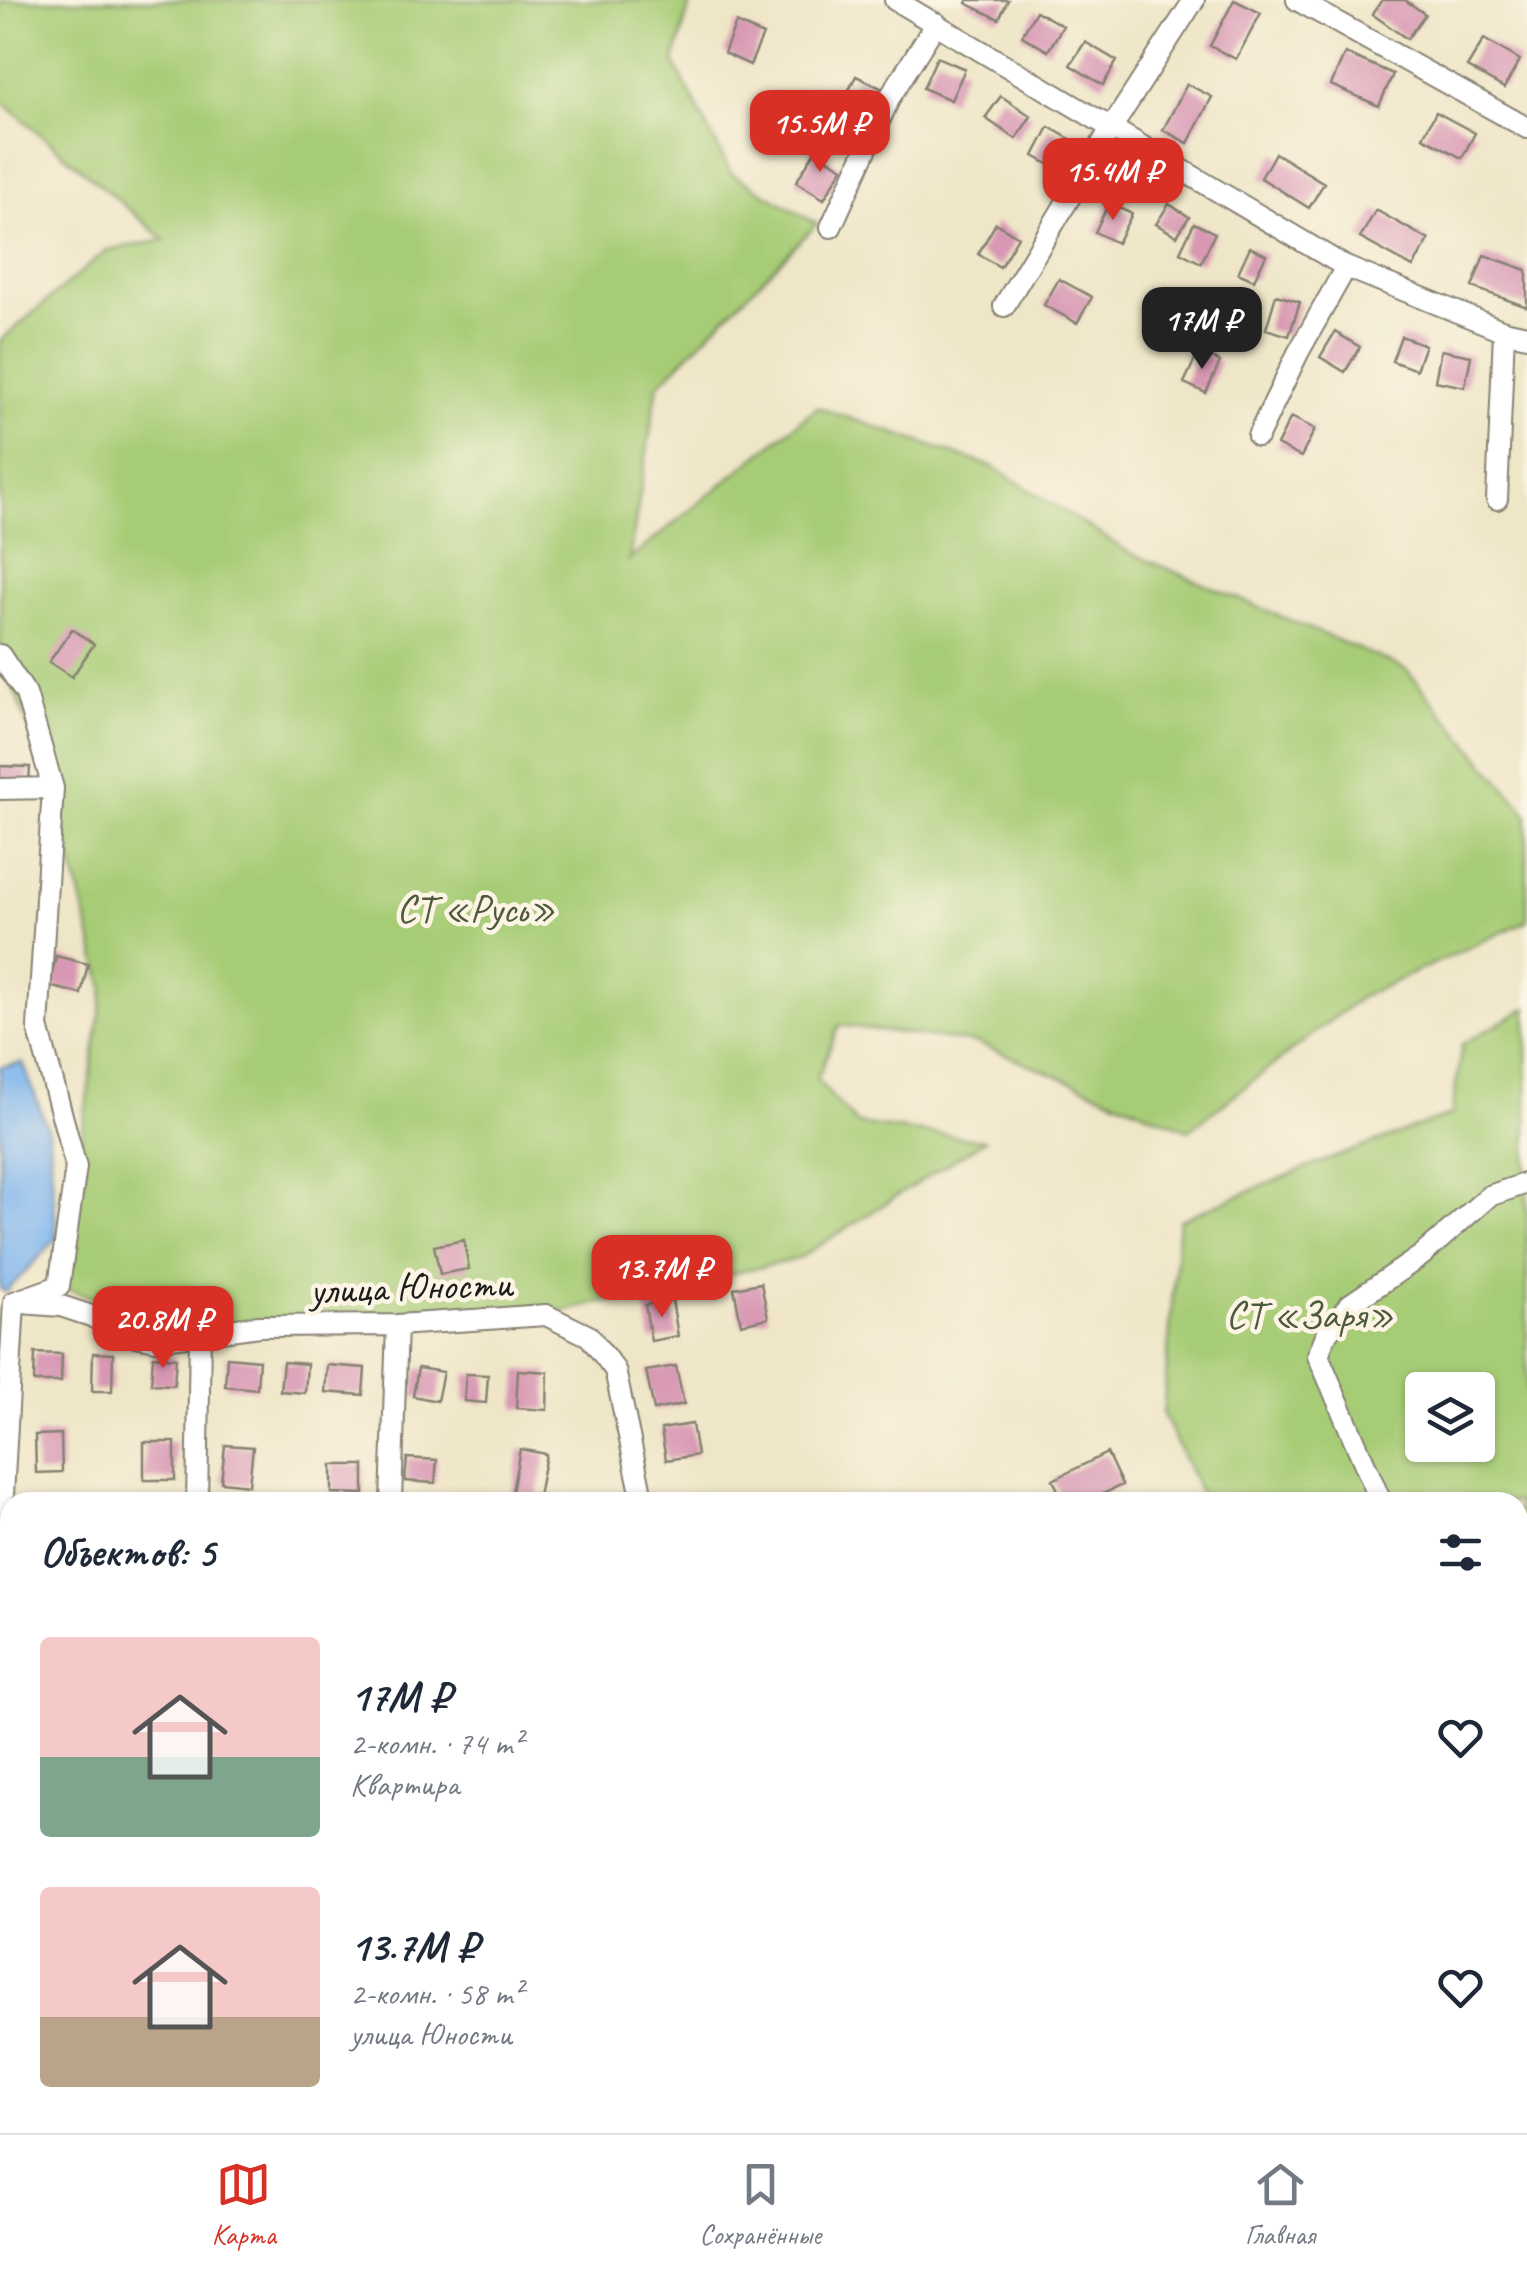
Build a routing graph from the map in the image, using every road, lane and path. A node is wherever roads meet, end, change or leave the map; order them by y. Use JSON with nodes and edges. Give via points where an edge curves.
{"nodes":[{"id":1,"x":895,"y":0,"type":"edge"},
{"id":2,"x":1194,"y":0,"type":"edge"},
{"id":3,"x":1297,"y":0,"type":"edge"},
{"id":4,"x":936,"y":23,"type":"junction"},
{"id":5,"x":1112,"y":127,"type":"junction"},
{"id":6,"x":1527,"y":128,"type":"edge"},
{"id":7,"x":831,"y":227,"type":"dead end"},
{"id":8,"x":1346,"y":267,"type":"junction"},
{"id":9,"x":1004,"y":306,"type":"dead end"},
{"id":10,"x":1504,"y":331,"type":"junction"},
{"id":11,"x":1527,"y":336,"type":"edge"},
{"id":12,"x":1258,"y":436,"type":"dead end"},
{"id":13,"x":1497,"y":499,"type":"dead end"},
{"id":14,"x":0,"y":654,"type":"edge"},
{"id":15,"x":53,"y":788,"type":"junction"},
{"id":16,"x":0,"y":789,"type":"edge"},
{"id":17,"x":1527,"y":1183,"type":"edge"},
{"id":18,"x":7,"y":1302,"type":"edge"},
{"id":19,"x":397,"y":1325,"type":"junction"},
{"id":20,"x":200,"y":1336,"type":"junction"},
{"id":21,"x":2,"y":1492,"type":"edge"},
{"id":22,"x":196,"y":1492,"type":"edge"},
{"id":23,"x":391,"y":1492,"type":"edge"},
{"id":24,"x":641,"y":1492,"type":"edge"},
{"id":25,"x":1378,"y":1492,"type":"edge"}],
"edges":[{"from":1,"to":4,"type":"street"},
{"from":2,"to":5,"type":"street"},
{"from":3,"to":6,"type":"street"},
{"from":4,"to":5,"type":"street"},
{"from":4,"to":7,"type":"street","via":[[890,97]]},
{"from":5,"to":8,"type":"street"},
{"from":5,"to":9,"type":"street"},
{"from":8,"to":10,"type":"street"},
{"from":8,"to":12,"type":"street"},
{"from":10,"to":11,"type":"street"},
{"from":10,"to":13,"type":"street"},
{"from":14,"to":15,"type":"street","via":[[26,694]]},
{"from":15,"to":16,"type":"street"},
{"from":15,"to":18,"type":"street","via":[[38,1028],[76,1167],[59,1286]]},
{"from":17,"to":25,"type":"street","via":[[1489,1196],[1421,1256],[1349,1305],[1327,1333],[1318,1355]]},
{"from":18,"to":20,"type":"street","name":"улица Юности","via":[[61,1306],[124,1334],[156,1340]]},
{"from":18,"to":21,"type":"street"},
{"from":19,"to":20,"type":"street","name":"улица Юности","via":[[259,1326]]},
{"from":19,"to":23,"type":"street"},
{"from":19,"to":24,"type":"street","name":"улица Юности","via":[[546,1315],[589,1336],[614,1370]]},
{"from":20,"to":22,"type":"street"}]}
